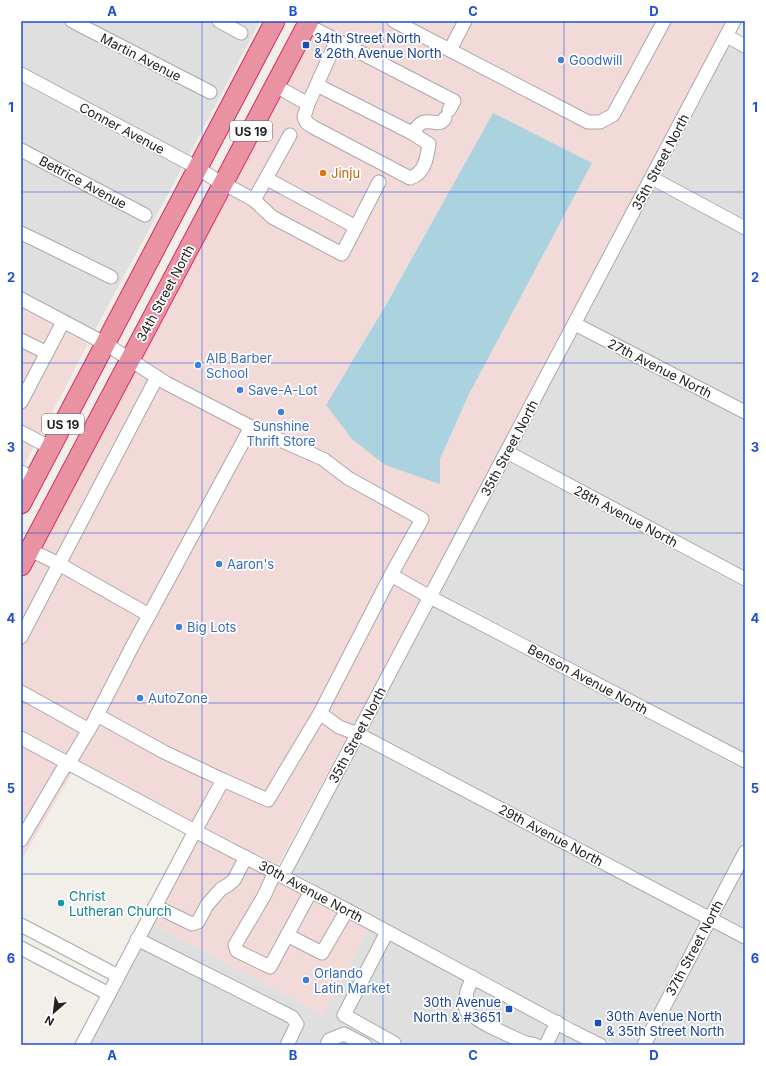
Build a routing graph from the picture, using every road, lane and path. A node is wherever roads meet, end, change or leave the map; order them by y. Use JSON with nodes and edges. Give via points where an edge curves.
{"nodes":[{"id":1,"x":72,"y":21,"type":"edge"},
{"id":2,"x":219,"y":21,"type":"edge"},
{"id":3,"x":275,"y":21,"type":"edge"},
{"id":4,"x":394,"y":21,"type":"edge"},
{"id":5,"x":465,"y":21,"type":"edge"},
{"id":6,"x":664,"y":21,"type":"edge"},
{"id":7,"x":734,"y":21,"type":"edge"},
{"id":8,"x":308,"y":23,"type":"edge"},
{"id":9,"x":241,"y":33,"type":"dead end"},
{"id":10,"x":727,"y":36,"type":"junction"},
{"id":11,"x":337,"y":40,"type":"junction"},
{"id":12,"x":745,"y":46,"type":"edge"},
{"id":13,"x":450,"y":50,"type":"junction"},
{"id":14,"x":21,"y":74,"type":"edge"},
{"id":15,"x":274,"y":85,"type":"junction"},
{"id":16,"x":317,"y":85,"type":"junction"},
{"id":17,"x":210,"y":92,"type":"dead end"},
{"id":18,"x":308,"y":104,"type":"junction"},
{"id":19,"x":412,"y":133,"type":"junction"},
{"id":20,"x":290,"y":135,"type":"dead end"},
{"id":21,"x":21,"y":150,"type":"edge"},
{"id":22,"x":198,"y":168,"type":"junction"},
{"id":23,"x":652,"y":178,"type":"junction"},
{"id":24,"x":266,"y":179,"type":"junction"},
{"id":25,"x":380,"y":182,"type":"dead end"},
{"id":26,"x":222,"y":184,"type":"junction"},
{"id":27,"x":254,"y":200,"type":"junction"},
{"id":28,"x":145,"y":215,"type":"dead end"},
{"id":29,"x":356,"y":227,"type":"junction"},
{"id":30,"x":745,"y":228,"type":"edge"},
{"id":31,"x":21,"y":232,"type":"edge"},
{"id":32,"x":111,"y":277,"type":"dead end"},
{"id":33,"x":21,"y":299,"type":"edge"},
{"id":34,"x":63,"y":322,"type":"junction"},
{"id":35,"x":575,"y":324,"type":"junction"},
{"id":36,"x":21,"y":340,"type":"edge"},
{"id":37,"x":106,"y":344,"type":"junction"},
{"id":38,"x":47,"y":353,"type":"junction"},
{"id":39,"x":130,"y":360,"type":"junction"},
{"id":40,"x":157,"y":377,"type":"junction"},
{"id":41,"x":21,"y":402,"type":"edge"},
{"id":42,"x":745,"y":412,"type":"edge"},
{"id":43,"x":251,"y":427,"type":"junction"},
{"id":44,"x":21,"y":432,"type":"edge"},
{"id":45,"x":51,"y":448,"type":"junction"},
{"id":46,"x":507,"y":452,"type":"junction"},
{"id":47,"x":28,"y":475,"type":"edge"},
{"id":48,"x":21,"y":504,"type":"edge"},
{"id":49,"x":25,"y":558,"type":"edge"},
{"id":50,"x":59,"y":564,"type":"junction"},
{"id":51,"x":391,"y":575,"type":"junction"},
{"id":52,"x":745,"y":579,"type":"edge"},
{"id":53,"x":430,"y":597,"type":"junction"},
{"id":54,"x":149,"y":615,"type":"junction"},
{"id":55,"x":21,"y":637,"type":"edge"},
{"id":56,"x":21,"y":692,"type":"edge"},
{"id":57,"x":320,"y":713,"type":"junction"},
{"id":58,"x":97,"y":715,"type":"junction"},
{"id":59,"x":89,"y":730,"type":"junction"},
{"id":60,"x":358,"y":734,"type":"junction"},
{"id":61,"x":21,"y":738,"type":"edge"},
{"id":62,"x":745,"y":761,"type":"edge"},
{"id":63,"x":68,"y":762,"type":"junction"},
{"id":64,"x":223,"y":780,"type":"junction"},
{"id":65,"x":195,"y":831,"type":"junction"},
{"id":66,"x":21,"y":840,"type":"edge"},
{"id":67,"x":745,"y":852,"type":"edge"},
{"id":68,"x":246,"y":857,"type":"junction"},
{"id":69,"x":279,"y":874,"type":"junction"},
{"id":70,"x":311,"y":891,"type":"junction"},
{"id":71,"x":155,"y":906,"type":"junction"},
{"id":72,"x":347,"y":910,"type":"junction"},
{"id":73,"x":710,"y":919,"type":"junction"},
{"id":74,"x":21,"y":925,"type":"edge"},
{"id":75,"x":387,"y":932,"type":"junction"},
{"id":76,"x":287,"y":935,"type":"junction"},
{"id":77,"x":745,"y":937,"type":"edge"},
{"id":78,"x":138,"y":939,"type":"junction"},
{"id":79,"x":21,"y":948,"type":"edge"},
{"id":80,"x":118,"y":976,"type":"junction"},
{"id":81,"x":473,"y":977,"type":"junction"},
{"id":82,"x":109,"y":994,"type":"junction"},
{"id":83,"x":557,"y":1022,"type":"junction"},
{"id":84,"x":394,"y":1043,"type":"dead end"},
{"id":85,"x":82,"y":1045,"type":"edge"},
{"id":86,"x":287,"y":1045,"type":"edge"},
{"id":87,"x":327,"y":1045,"type":"edge"},
{"id":88,"x":365,"y":1045,"type":"edge"},
{"id":89,"x":536,"y":1045,"type":"edge"},
{"id":90,"x":546,"y":1045,"type":"edge"},
{"id":91,"x":600,"y":1045,"type":"edge"},
{"id":92,"x":644,"y":1045,"type":"edge"}],
"edges":[{"from":1,"to":17,"type":"street","name":"Martin Avenue"},
{"from":2,"to":9,"type":"street"},
{"from":3,"to":22,"type":"highway","number":"US 19"},
{"from":4,"to":13,"type":"street"},
{"from":5,"to":13,"type":"street"},
{"from":6,"to":13,"type":"street","via":[[613,115],[600,122],[588,122]]},
{"from":7,"to":10,"type":"street","name":"35th Street North"},
{"from":8,"to":11,"type":"street"},
{"from":8,"to":15,"type":"highway","name":"34th Street North","number":"US 19"},
{"from":10,"to":12,"type":"street"},
{"from":10,"to":23,"type":"street","name":"35th Street North"},
{"from":11,"to":16,"type":"street"},
{"from":11,"to":19,"type":"street","via":[[454,101],[443,122],[424,122]]},
{"from":14,"to":22,"type":"street","name":"Conner Avenue"},
{"from":15,"to":18,"type":"street"},
{"from":15,"to":26,"type":"highway","name":"34th Street North","number":"US 19"},
{"from":16,"to":18,"type":"street"},
{"from":16,"to":19,"type":"street"},
{"from":18,"to":19,"type":"street","via":[[304,117],[307,123],[410,178],[422,169],[429,144]]},
{"from":20,"to":24,"type":"street"},
{"from":21,"to":28,"type":"street","name":"Bettrice Avenue"},
{"from":22,"to":26,"type":"street","name":"Conner Avenue"},
{"from":22,"to":37,"type":"highway","number":"US 19"},
{"from":23,"to":30,"type":"street"},
{"from":23,"to":35,"type":"street","name":"35th Street North"},
{"from":24,"to":27,"type":"street"},
{"from":24,"to":29,"type":"street"},
{"from":25,"to":29,"type":"street"},
{"from":26,"to":27,"type":"street","name":"Conner Avenue"},
{"from":26,"to":39,"type":"highway","name":"34th Street North","number":"US 19"},
{"from":27,"to":29,"type":"street","name":"Conner Avenue","via":[[272,217],[342,254]]},
{"from":31,"to":32,"type":"street"},
{"from":33,"to":34,"type":"street"},
{"from":34,"to":37,"type":"street"},
{"from":34,"to":38,"type":"street"},
{"from":35,"to":42,"type":"street","name":"27th Avenue North"},
{"from":35,"to":46,"type":"street","name":"35th Street North"},
{"from":36,"to":38,"type":"street"},
{"from":37,"to":39,"type":"street"},
{"from":37,"to":45,"type":"highway","number":"US 19"},
{"from":38,"to":41,"type":"street"},
{"from":39,"to":40,"type":"street"},
{"from":39,"to":49,"type":"highway","name":"34th Street North","number":"US 19"},
{"from":40,"to":43,"type":"street"},
{"from":40,"to":50,"type":"street"},
{"from":43,"to":51,"type":"street","via":[[323,459],[348,478],[422,519]]},
{"from":43,"to":54,"type":"street"},
{"from":44,"to":45,"type":"street"},
{"from":45,"to":47,"type":"highway","number":"US 19"},
{"from":46,"to":52,"type":"street","name":"28th Avenue North"},
{"from":46,"to":53,"type":"street","name":"35th Street North"},
{"from":47,"to":48,"type":"highway","number":"US 19"},
{"from":49,"to":50,"type":"street"},
{"from":50,"to":54,"type":"street"},
{"from":50,"to":55,"type":"street"},
{"from":51,"to":53,"type":"street","name":"Benson Avenue North"},
{"from":51,"to":57,"type":"street"},
{"from":53,"to":60,"type":"street","name":"35th Street North"},
{"from":53,"to":62,"type":"street","name":"Benson Avenue North"},
{"from":54,"to":58,"type":"street"},
{"from":56,"to":59,"type":"street"},
{"from":57,"to":60,"type":"street","name":"29th Avenue North","via":[[339,727]]},
{"from":57,"to":64,"type":"street","via":[[268,800]]},
{"from":58,"to":59,"type":"street"},
{"from":58,"to":64,"type":"street","via":[[164,752]]},
{"from":59,"to":63,"type":"street"},
{"from":60,"to":69,"type":"street","name":"35th Street North"},
{"from":60,"to":73,"type":"street","name":"29th Avenue North"},
{"from":61,"to":63,"type":"street","name":"30th Avenue North"},
{"from":63,"to":65,"type":"street","name":"30th Avenue North"},
{"from":63,"to":66,"type":"street"},
{"from":64,"to":65,"type":"street"},
{"from":65,"to":68,"type":"street","name":"30th Avenue North"},
{"from":65,"to":71,"type":"street"},
{"from":67,"to":73,"type":"street","name":"37th Street North"},
{"from":68,"to":69,"type":"street","name":"30th Avenue North"},
{"from":68,"to":71,"type":"street","via":[[234,880],[216,894],[198,922],[192,924]]},
{"from":69,"to":70,"type":"street","name":"30th Avenue North"},
{"from":69,"to":76,"type":"street","name":"35th Street North","via":[[235,945],[237,950],[270,967]]},
{"from":70,"to":72,"type":"street","name":"30th Avenue North"},
{"from":70,"to":76,"type":"street"},
{"from":71,"to":78,"type":"street"},
{"from":72,"to":75,"type":"street","name":"30th Avenue North"},
{"from":72,"to":76,"type":"street","via":[[322,953]]},
{"from":73,"to":77,"type":"street","name":"29th Avenue North"},
{"from":73,"to":92,"type":"street","name":"37th Street North"},
{"from":74,"to":80,"type":"street"},
{"from":75,"to":81,"type":"street","name":"30th Avenue North"},
{"from":75,"to":84,"type":"street","via":[[344,1015]]},
{"from":78,"to":80,"type":"street"},
{"from":78,"to":86,"type":"street","via":[[292,1017],[297,1024]]},
{"from":79,"to":82,"type":"street"},
{"from":80,"to":82,"type":"street"},
{"from":81,"to":83,"type":"street","name":"30th Avenue North"},
{"from":81,"to":89,"type":"street","via":[[467,991],[466,1010],[489,1026],[523,1042]]},
{"from":82,"to":85,"type":"street"},
{"from":83,"to":90,"type":"street"},
{"from":83,"to":91,"type":"street","name":"30th Avenue North"},
{"from":87,"to":88,"type":"street","via":[[329,1040],[344,1034]]}]}
